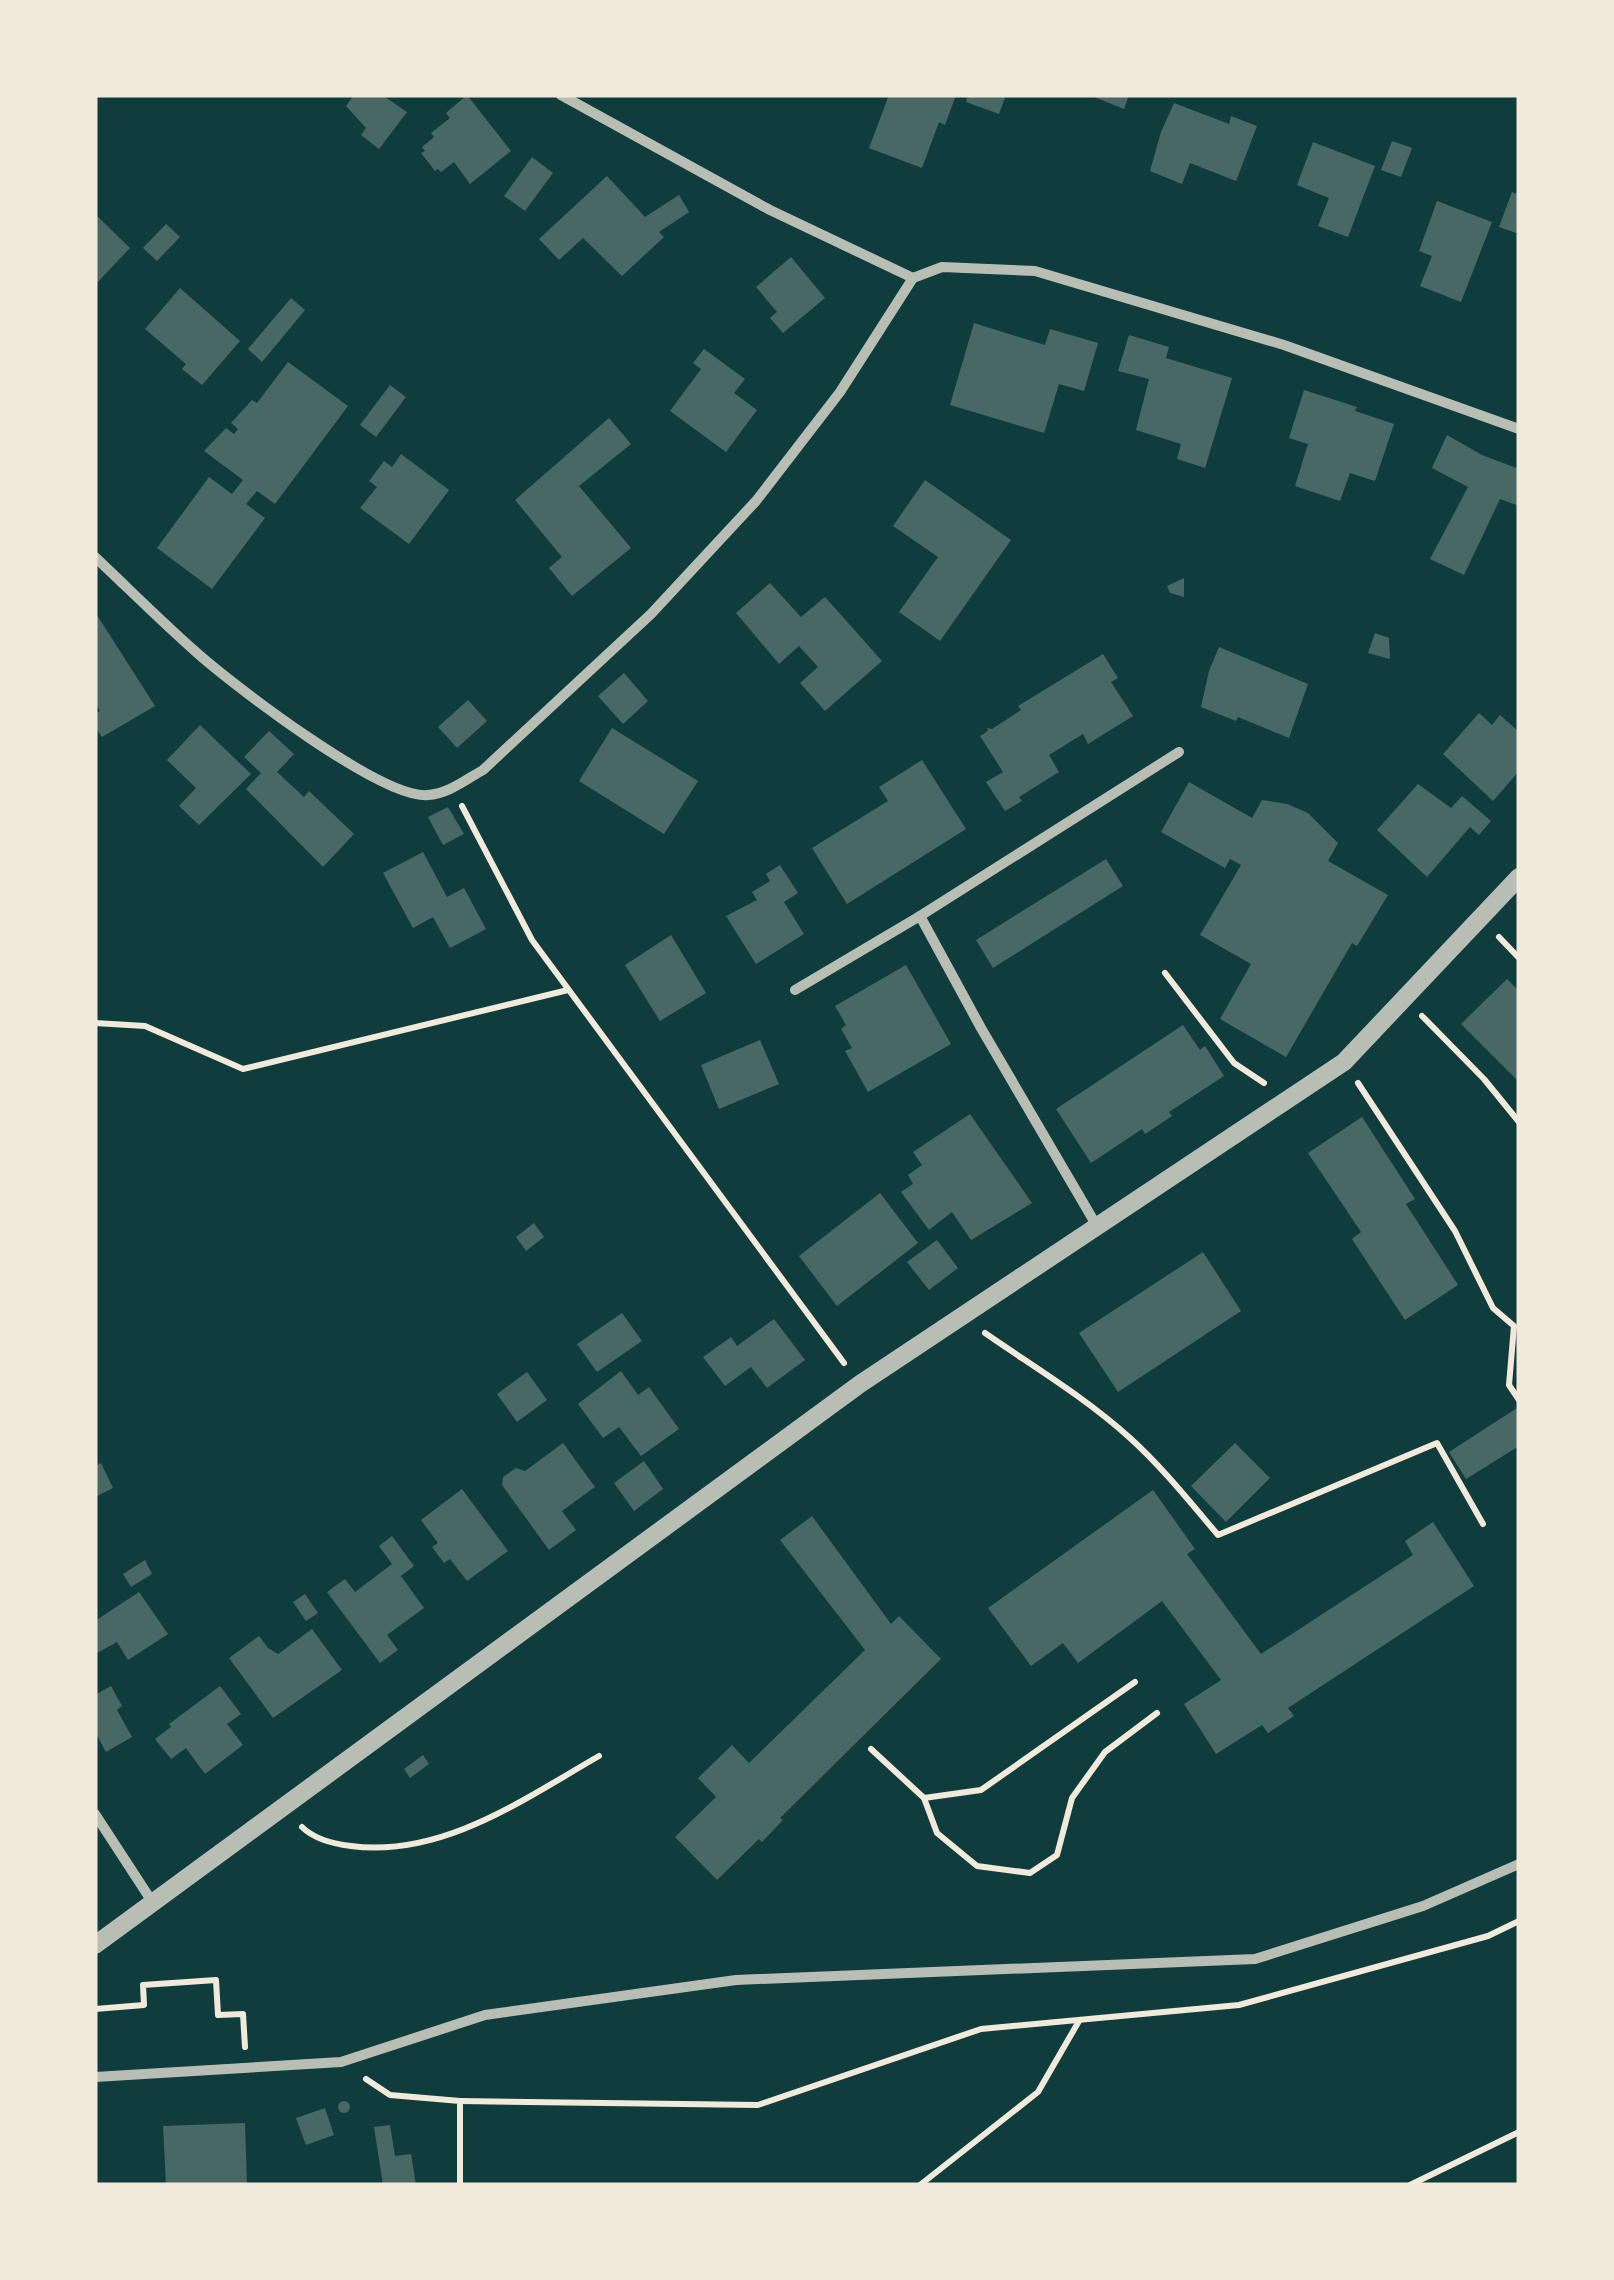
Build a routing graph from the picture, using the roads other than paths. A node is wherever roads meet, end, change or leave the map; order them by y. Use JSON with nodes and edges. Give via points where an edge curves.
{"nodes":[{"id":1,"x":561,"y":95,"type":"edge"},
{"id":2,"x":912,"y":278,"type":"junction"},
{"id":3,"x":1519,"y":429,"type":"edge"},
{"id":4,"x":95,"y":557,"type":"edge"},
{"id":5,"x":1178,"y":752,"type":"dead end"},
{"id":6,"x":1519,"y":877,"type":"edge"},
{"id":7,"x":920,"y":916,"type":"junction"},
{"id":8,"x":795,"y":990,"type":"dead end"},
{"id":9,"x":1098,"y":1228,"type":"junction"},
{"id":10,"x":95,"y":1814,"type":"edge"},
{"id":11,"x":1519,"y":1864,"type":"edge"},
{"id":12,"x":153,"y":1902,"type":"junction"},
{"id":13,"x":95,"y":1945,"type":"edge"},
{"id":14,"x":95,"y":2077,"type":"edge"}],
"edges":[{"from":1,"to":2,"type":"street","via":[[770,210]]},
{"from":2,"to":3,"type":"street","via":[[942,268],[1035,271],[1284,345]]},
{"from":2,"to":4,"type":"street","via":[[840,392],[756,501],[651,614],[484,770],[453,788],[428,796],[396,790],[332,754],[199,654]]},
{"from":5,"to":7,"type":"street"},
{"from":6,"to":9,"type":"street","via":[[1344,1062]]},
{"from":7,"to":8,"type":"street"},
{"from":7,"to":9,"type":"street"},
{"from":9,"to":12,"type":"street","via":[[860,1384]]},
{"from":10,"to":12,"type":"street"},
{"from":11,"to":14,"type":"street","via":[[1422,1906],[1256,1959],[736,1980],[485,2015],[341,2062]]},
{"from":12,"to":13,"type":"street"}]}
